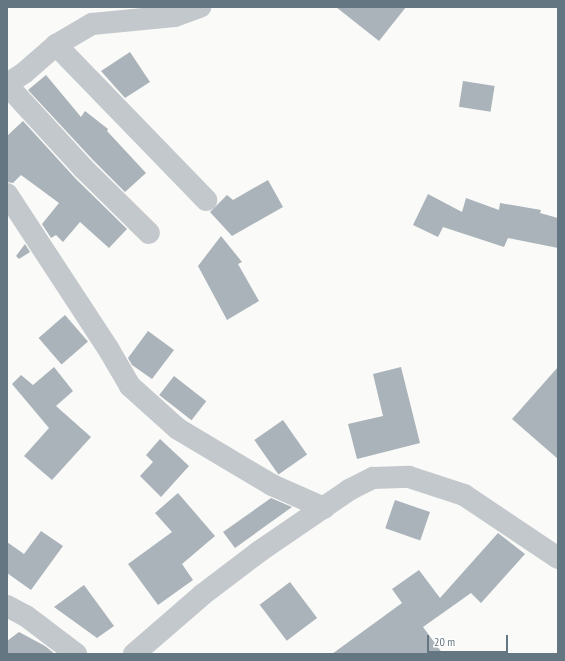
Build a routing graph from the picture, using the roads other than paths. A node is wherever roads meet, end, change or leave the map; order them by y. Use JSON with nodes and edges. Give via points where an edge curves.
{"nodes":[{"id":1,"x":200,"y":7,"type":"edge"},
{"id":2,"x":56,"y":45,"type":"junction"},
{"id":3,"x":7,"y":84,"type":"edge"},
{"id":4,"x":7,"y":194,"type":"edge"},
{"id":5,"x":206,"y":200,"type":"dead end"},
{"id":6,"x":149,"y":233,"type":"dead end"},
{"id":7,"x":324,"y":508,"type":"junction"},
{"id":8,"x":558,"y":558,"type":"edge"},
{"id":9,"x":7,"y":606,"type":"edge"},
{"id":10,"x":76,"y":654,"type":"edge"},
{"id":11,"x":134,"y":654,"type":"edge"}],
"edges":[{"from":1,"to":2,"type":"street","via":[[175,16],[92,24]]},
{"from":2,"to":3,"type":"street"},
{"from":2,"to":5,"type":"street"},
{"from":3,"to":6,"type":"street","via":[[84,169]]},
{"from":4,"to":7,"type":"street","via":[[130,386],[178,429],[272,485]]},
{"from":7,"to":8,"type":"street","via":[[373,478],[409,477],[464,495]]},
{"from":7,"to":11,"type":"street","via":[[260,551],[202,595]]},
{"from":9,"to":10,"type":"street","via":[[26,616]]}]}
